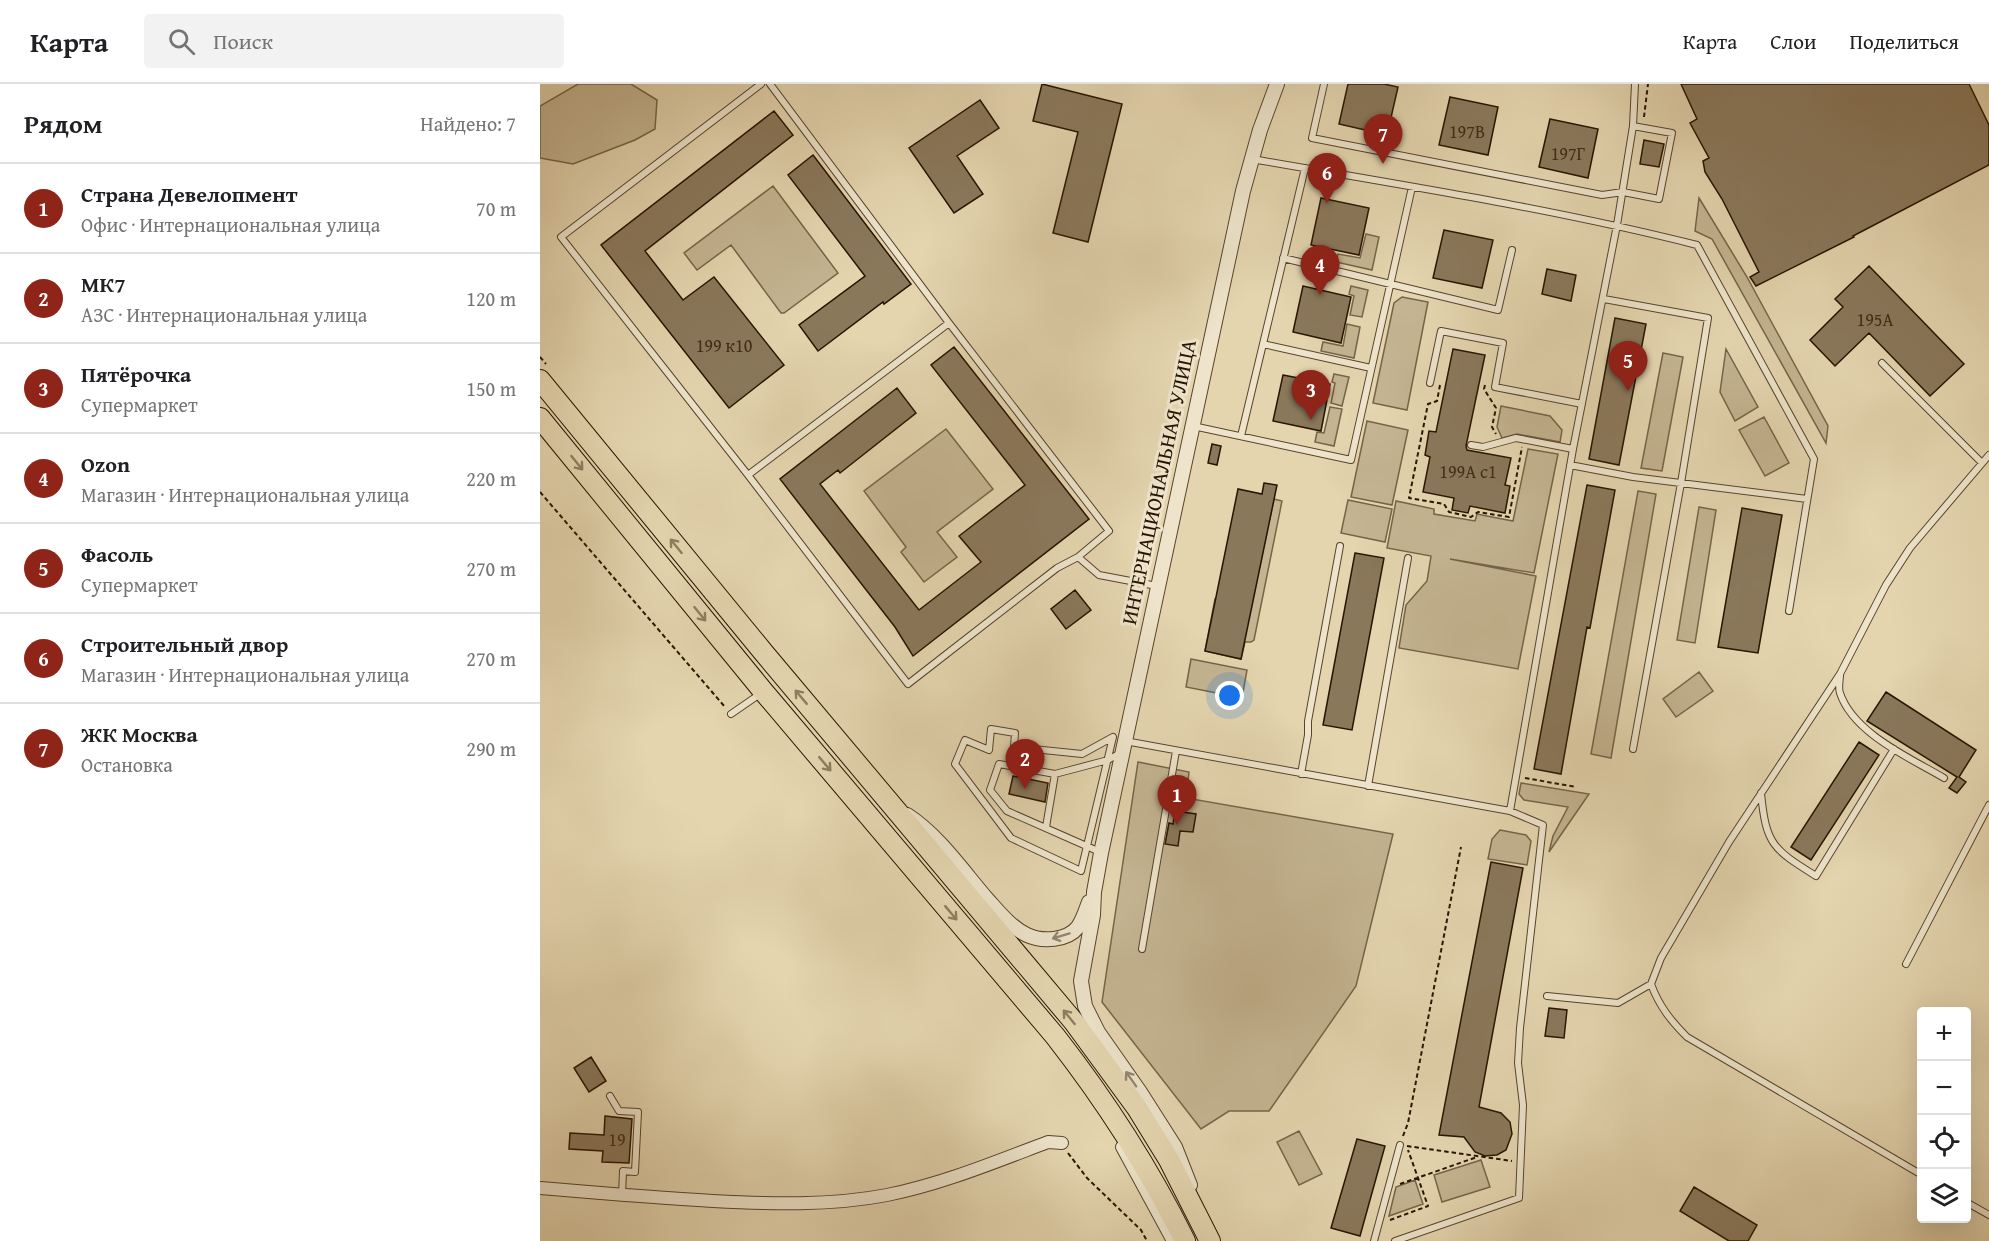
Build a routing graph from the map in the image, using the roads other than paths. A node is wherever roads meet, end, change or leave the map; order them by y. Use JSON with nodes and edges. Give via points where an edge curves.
{"nodes":[{"id":1,"x":761,"y":84,"type":"edge"},
{"id":2,"x":770,"y":84,"type":"edge"},
{"id":3,"x":1277,"y":84,"type":"edge"},
{"id":4,"x":1324,"y":84,"type":"edge"},
{"id":5,"x":1635,"y":84,"type":"edge"},
{"id":6,"x":1634,"y":126,"type":"junction"},
{"id":7,"x":1252,"y":159,"type":"junction"},
{"id":8,"x":1305,"y":168,"type":"junction"},
{"id":9,"x":1412,"y":187,"type":"junction"},
{"id":10,"x":1623,"y":192,"type":"junction"},
{"id":11,"x":1617,"y":225,"type":"junction"},
{"id":12,"x":1512,"y":250,"type":"dead end"},
{"id":13,"x":1283,"y":258,"type":"junction"},
{"id":14,"x":1390,"y":285,"type":"junction"},
{"id":15,"x":1604,"y":299,"type":"junction"},
{"id":16,"x":949,"y":323,"type":"junction"},
{"id":17,"x":1263,"y":344,"type":"junction"},
{"id":18,"x":1882,"y":363,"type":"dead end"},
{"id":19,"x":1371,"y":368,"type":"junction"},
{"id":20,"x":544,"y":373,"type":"edge"},
{"id":21,"x":1430,"y":383,"type":"dead end"},
{"id":22,"x":1582,"y":404,"type":"junction"},
{"id":23,"x":540,"y":418,"type":"edge"},
{"id":24,"x":1192,"y":426,"type":"junction"},
{"id":25,"x":1241,"y":436,"type":"junction"},
{"id":26,"x":1471,"y":445,"type":"dead end"},
{"id":27,"x":1573,"y":449,"type":"junction"},
{"id":28,"x":1989,"y":455,"type":"edge"},
{"id":29,"x":1982,"y":463,"type":"junction"},
{"id":30,"x":1570,"y":465,"type":"junction"},
{"id":31,"x":748,"y":475,"type":"junction"},
{"id":32,"x":1682,"y":483,"type":"junction"},
{"id":33,"x":1807,"y":499,"type":"junction"},
{"id":34,"x":1340,"y":546,"type":"dead end"},
{"id":35,"x":1078,"y":557,"type":"junction"},
{"id":36,"x":1408,"y":558,"type":"dead end"},
{"id":37,"x":1158,"y":586,"type":"junction"},
{"id":38,"x":1789,"y":611,"type":"dead end"},
{"id":39,"x":1840,"y":674,"type":"junction"},
{"id":40,"x":763,"y":691,"type":"junction"},
{"id":41,"x":731,"y":714,"type":"road end"},
{"id":42,"x":1123,"y":746,"type":"junction"},
{"id":43,"x":1894,"y":748,"type":"junction"},
{"id":44,"x":1634,"y":749,"type":"dead end"},
{"id":45,"x":1176,"y":751,"type":"junction"},
{"id":46,"x":1108,"y":759,"type":"junction"},
{"id":47,"x":1055,"y":774,"type":"junction"},
{"id":48,"x":1301,"y":774,"type":"junction"},
{"id":49,"x":1944,"y":778,"type":"dead end"},
{"id":50,"x":1368,"y":786,"type":"junction"},
{"id":51,"x":1761,"y":793,"type":"junction"},
{"id":52,"x":1989,"y":805,"type":"edge"},
{"id":53,"x":892,"y":806,"type":"junction"},
{"id":54,"x":1510,"y":811,"type":"junction"},
{"id":55,"x":1046,"y":826,"type":"junction"},
{"id":56,"x":1088,"y":845,"type":"junction"},
{"id":57,"x":1101,"y":853,"type":"junction"},
{"id":58,"x":1094,"y":892,"type":"junction"},
{"id":59,"x":1142,"y":948,"type":"dead end"},
{"id":60,"x":1906,"y":964,"type":"dead end"},
{"id":61,"x":1651,"y":984,"type":"junction"},
{"id":62,"x":1547,"y":996,"type":"dead end"},
{"id":63,"x":1055,"y":1036,"type":"junction"},
{"id":64,"x":610,"y":1096,"type":"dead end"},
{"id":65,"x":1062,"y":1143,"type":"road end"},
{"id":66,"x":1404,"y":1146,"type":"road end"},
{"id":67,"x":1917,"y":1173,"type":"edge"},
{"id":68,"x":540,"y":1188,"type":"edge"},
{"id":69,"x":622,"y":1195,"type":"junction"},
{"id":70,"x":1971,"y":1205,"type":"edge"},
{"id":71,"x":1989,"y":1215,"type":"edge"},
{"id":72,"x":1206,"y":1233,"type":"edge"},
{"id":73,"x":1173,"y":1241,"type":"edge"},
{"id":74,"x":1185,"y":1241,"type":"edge"},
{"id":75,"x":1374,"y":1241,"type":"edge"},
{"id":76,"x":1395,"y":1241,"type":"edge"}],
"edges":[{"from":1,"to":31,"type":"lane","via":[[561,237]]},
{"from":2,"to":16,"type":"lane"},
{"from":3,"to":7,"type":"street","name":"ИНТЕРНАЦИОНАЛЬНАЯ УЛИЦА"},
{"from":4,"to":10,"type":"lane","via":[[1312,138],[1602,195]]},
{"from":5,"to":6,"type":"lane"},
{"from":6,"to":10,"type":"lane"},
{"from":6,"to":10,"type":"lane","via":[[1671,133],[1659,199]]},
{"from":7,"to":8,"type":"lane"},
{"from":7,"to":24,"type":"street","name":"ИНТЕРНАЦИОНАЛЬНАЯ УЛИЦА"},
{"from":8,"to":9,"type":"lane"},
{"from":8,"to":13,"type":"lane"},
{"from":9,"to":11,"type":"lane"},
{"from":9,"to":14,"type":"lane"},
{"from":10,"to":11,"type":"lane"},
{"from":11,"to":15,"type":"lane"},
{"from":11,"to":33,"type":"lane","via":[[1697,245],[1814,459]]},
{"from":12,"to":14,"type":"lane","via":[[1497,310]]},
{"from":13,"to":14,"type":"lane"},
{"from":13,"to":17,"type":"lane"},
{"from":14,"to":19,"type":"lane"},
{"from":15,"to":22,"type":"lane"},
{"from":15,"to":32,"type":"lane","via":[[1708,318]]},
{"from":16,"to":31,"type":"lane"},
{"from":16,"to":35,"type":"lane","via":[[1109,531]]},
{"from":17,"to":19,"type":"lane"},
{"from":17,"to":25,"type":"lane"},
{"from":18,"to":29,"type":"lane"},
{"from":19,"to":25,"type":"lane","via":[[1351,460]]},
{"from":53,"to":20,"type":"highway","one_way":true,"via":[[756,644]]},
{"from":21,"to":22,"type":"lane","via":[[1441,331],[1503,343],[1495,387]]},
{"from":22,"to":27,"type":"lane"},
{"from":23,"to":40,"type":"highway","one_way":true},
{"from":24,"to":25,"type":"lane"},
{"from":24,"to":37,"type":"street","name":"ИНТЕРНАЦИОНАЛЬНАЯ УЛИЦА"},
{"from":26,"to":27,"type":"lane","via":[[1483,447],[1516,438]]},
{"from":27,"to":30,"type":"lane"},
{"from":28,"to":29,"type":"lane"},
{"from":29,"to":39,"type":"lane","via":[[1910,548],[1886,585]]},
{"from":30,"to":32,"type":"lane"},
{"from":30,"to":54,"type":"lane"},
{"from":31,"to":35,"type":"lane","via":[[908,684],[1057,568]]},
{"from":32,"to":33,"type":"lane"},
{"from":32,"to":44,"type":"lane"},
{"from":33,"to":38,"type":"lane"},
{"from":34,"to":48,"type":"lane"},
{"from":35,"to":37,"type":"lane","via":[[1099,575]]},
{"from":36,"to":50,"type":"lane"},
{"from":37,"to":42,"type":"street","name":"ИНТЕРНАЦИОНАЛЬНАЯ УЛИЦА"},
{"from":39,"to":43,"type":"lane","via":[[1839,692],[1858,723]]},
{"from":39,"to":51,"type":"lane"},
{"from":40,"to":41,"type":"lane"},
{"from":40,"to":63,"type":"highway","one_way":true},
{"from":42,"to":45,"type":"lane"},
{"from":42,"to":46,"type":"lane"},
{"from":42,"to":57,"type":"street","name":"ИНТЕРНАЦИОНАЛЬНАЯ УЛИЦА"},
{"from":43,"to":49,"type":"lane"},
{"from":43,"to":51,"type":"lane","via":[[1816,876],[1786,857],[1772,842],[1764,822]]},
{"from":45,"to":48,"type":"lane"},
{"from":45,"to":59,"type":"lane"},
{"from":46,"to":47,"type":"lane"},
{"from":46,"to":56,"type":"lane"},
{"from":46,"to":56,"type":"lane","via":[[1113,736],[1082,754],[1014,747],[1015,733],[991,729],[988,750],[965,740],[955,764],[1011,838],[1081,871]]},
{"from":47,"to":55,"type":"lane"},
{"from":47,"to":55,"type":"lane","via":[[999,764],[990,790],[1007,811]]},
{"from":48,"to":50,"type":"lane"},
{"from":50,"to":54,"type":"lane"},
{"from":51,"to":61,"type":"lane","via":[[1661,958]]},
{"from":52,"to":60,"type":"lane"},
{"from":58,"to":53,"type":"street","one_way":true,"via":[[1071,934],[1050,940],[1026,935],[1002,916],[920,824]]},
{"from":72,"to":53,"type":"highway","one_way":true,"via":[[1169,1161],[1107,1066]]},
{"from":54,"to":76,"type":"lane","via":[[1543,825],[1520,1028],[1518,1063],[1523,1105],[1519,1198]]},
{"from":55,"to":56,"type":"lane"},
{"from":56,"to":57,"type":"lane"},
{"from":57,"to":58,"type":"street","name":"ИНТЕРНАЦИОНАЛЬНАЯ УЛИЦА"},
{"from":72,"to":58,"type":"street","one_way":true,"via":[[1174,1147],[1085,1006],[1081,981]]},
{"from":61,"to":62,"type":"lane","via":[[1618,1003]]},
{"from":61,"to":67,"type":"lane","via":[[1656,999],[1687,1037]]},
{"from":63,"to":73,"type":"street","via":[[1089,1089]]},
{"from":63,"to":74,"type":"highway","via":[[1117,1120]]},
{"from":64,"to":69,"type":"lane","via":[[619,1111],[638,1112],[635,1172],[624,1172]]},
{"from":65,"to":69,"type":"street","via":[[1047,1142],[930,1184],[886,1195],[765,1203]]},
{"from":66,"to":75,"type":"lane"},
{"from":68,"to":69,"type":"street"},
{"from":70,"to":71,"type":"lane"}]}
